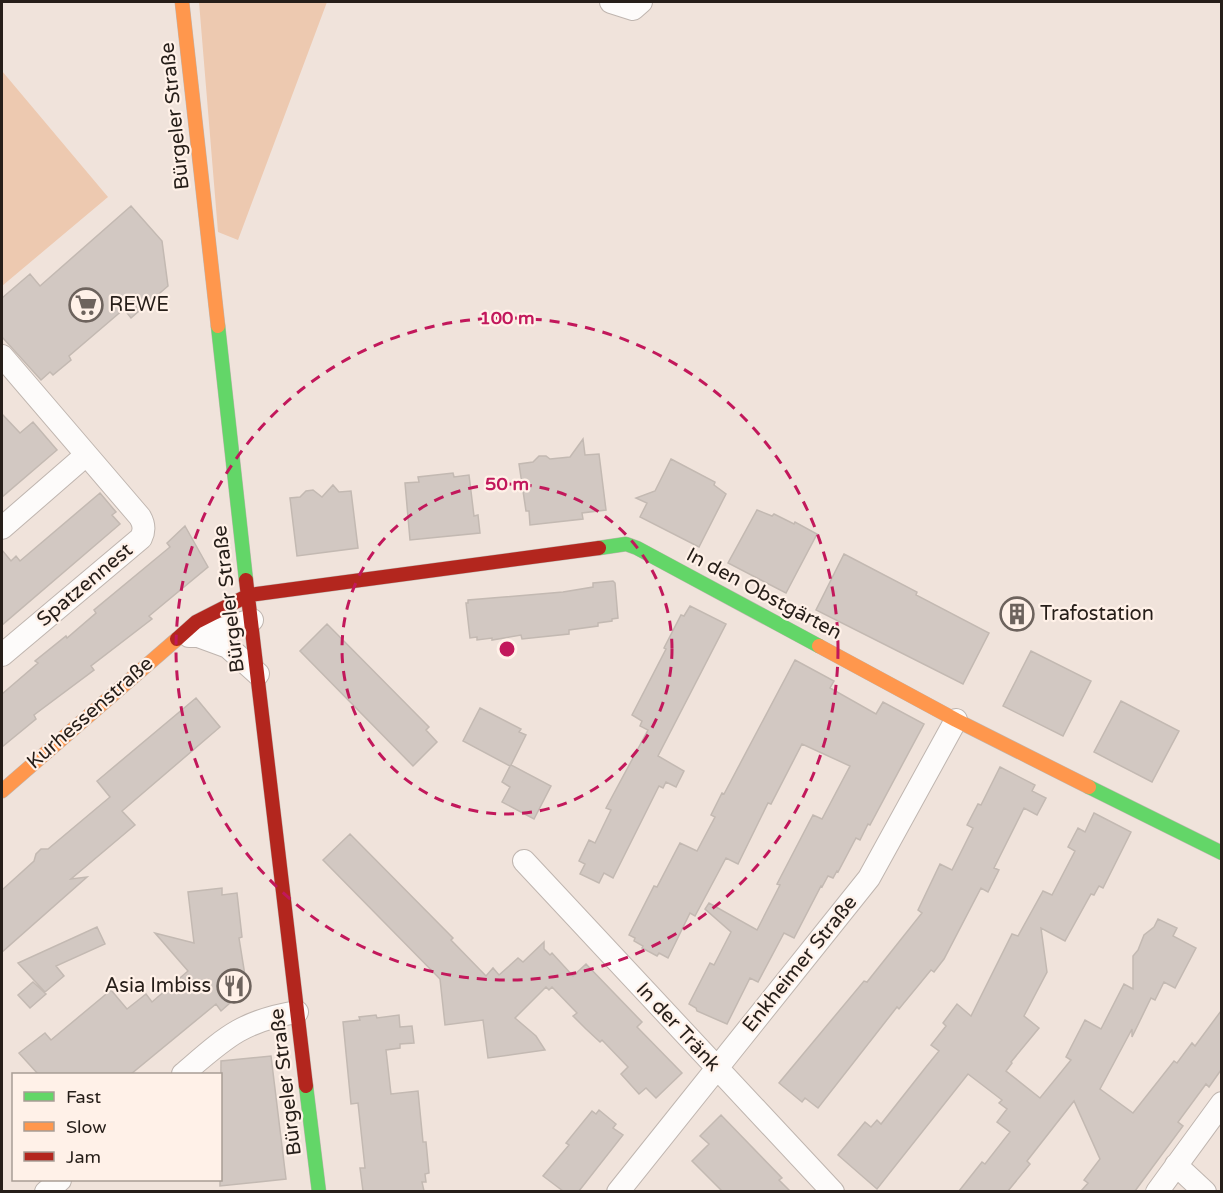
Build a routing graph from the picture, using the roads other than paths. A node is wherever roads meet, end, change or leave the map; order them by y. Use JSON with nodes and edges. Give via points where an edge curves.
{"nodes":[{"id":1,"x":182,"y":2,"type":"edge"},
{"id":2,"x":611,"y":2,"type":"edge"},
{"id":3,"x":641,"y":2,"type":"edge"},
{"id":4,"x":2,"y":356,"type":"edge"},
{"id":5,"x":86,"y":455,"type":"junction"},
{"id":6,"x":2,"y":528,"type":"edge"},
{"id":7,"x":249,"y":595,"type":"junction"},
{"id":8,"x":252,"y":620,"type":"junction"},
{"id":9,"x":188,"y":637,"type":"junction"},
{"id":10,"x":2,"y":655,"type":"edge"},
{"id":11,"x":258,"y":674,"type":"junction"},
{"id":12,"x":956,"y":720,"type":"junction"},
{"id":13,"x":2,"y":791,"type":"edge"},
{"id":14,"x":1221,"y":853,"type":"edge"},
{"id":15,"x":524,"y":861,"type":"dead end"},
{"id":16,"x":297,"y":1012,"type":"junction"},
{"id":17,"x":717,"y":1068,"type":"junction"},
{"id":18,"x":184,"y":1073,"type":"edge"},
{"id":19,"x":1221,"y":1104,"type":"edge"},
{"id":20,"x":1176,"y":1165,"type":"junction"},
{"id":21,"x":58,"y":1181,"type":"edge"},
{"id":22,"x":46,"y":1191,"type":"edge"},
{"id":23,"x":319,"y":1191,"type":"edge"},
{"id":24,"x":618,"y":1191,"type":"edge"},
{"id":25,"x":833,"y":1191,"type":"edge"},
{"id":26,"x":1157,"y":1191,"type":"edge"},
{"id":27,"x":1205,"y":1191,"type":"edge"}],
"edges":[{"from":1,"to":7,"type":"street","name":"Bürgeler Straße"},
{"from":2,"to":3,"type":"street","via":[[633,9]]},
{"from":4,"to":5,"type":"street"},
{"from":5,"to":6,"type":"street"},
{"from":5,"to":10,"type":"street","name":"Spatzennest","via":[[140,517],[144,532]]},
{"from":7,"to":8,"type":"street","name":"Bürgeler Straße"},
{"from":7,"to":9,"type":"street","name":"Kurhessenstraße","via":[[196,622]]},
{"from":7,"to":12,"type":"street","name":"In den Obstgärten","via":[[626,544]]},
{"from":8,"to":9,"type":"street","name":"Kurhessenstraße"},
{"from":8,"to":11,"type":"street","name":"Bürgeler Straße"},
{"from":9,"to":11,"type":"street","via":[[228,647]]},
{"from":9,"to":13,"type":"street","name":"Kurhessenstraße"},
{"from":11,"to":16,"type":"street","name":"Bürgeler Straße"},
{"from":12,"to":14,"type":"street","name":"In den Obstgärten"},
{"from":12,"to":17,"type":"street","name":"Enkheimer Straße","via":[[869,878]]},
{"from":15,"to":17,"type":"street","name":"In der Tränk"},
{"from":16,"to":18,"type":"street","via":[[244,1027]]},
{"from":16,"to":23,"type":"street","name":"Bürgeler Straße"},
{"from":17,"to":24,"type":"street","name":"Enkheimer Straße"},
{"from":17,"to":25,"type":"street","name":"In der Tränk"},
{"from":19,"to":20,"type":"street"},
{"from":20,"to":26,"type":"street"},
{"from":20,"to":27,"type":"street"},
{"from":21,"to":22,"type":"street"}]}
